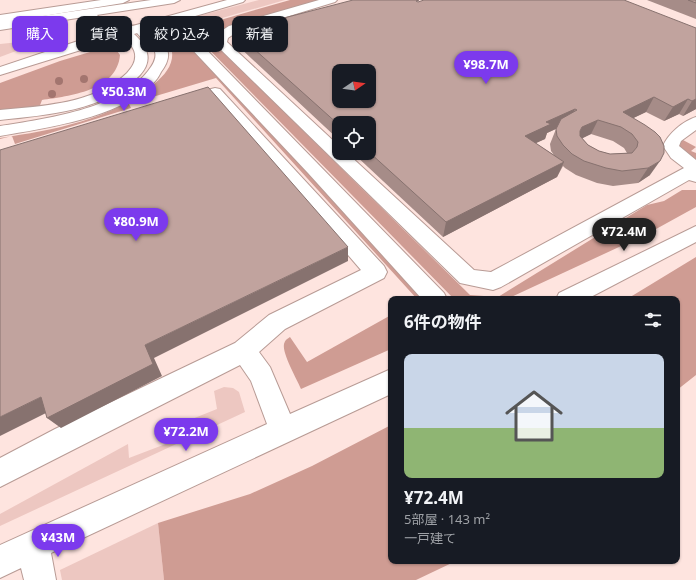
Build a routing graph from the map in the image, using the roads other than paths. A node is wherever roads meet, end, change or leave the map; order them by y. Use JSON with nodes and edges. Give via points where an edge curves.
{"nodes":[{"id":1,"x":124,"y":0,"type":"edge"},
{"id":2,"x":174,"y":0,"type":"edge"},
{"id":3,"x":214,"y":0,"type":"edge"},
{"id":4,"x":239,"y":0,"type":"edge"},
{"id":5,"x":331,"y":0,"type":"edge"},
{"id":6,"x":91,"y":10,"type":"junction"},
{"id":7,"x":94,"y":16,"type":"edge"},
{"id":8,"x":3,"y":17,"type":"edge"},
{"id":9,"x":12,"y":34,"type":"edge"},
{"id":10,"x":0,"y":35,"type":"edge"},
{"id":11,"x":132,"y":39,"type":"tunnel mouth"},
{"id":12,"x":0,"y":62,"type":"edge"},
{"id":13,"x":0,"y":71,"type":"edge"},
{"id":14,"x":163,"y":106,"type":"edge"},
{"id":15,"x":133,"y":114,"type":"edge"},
{"id":16,"x":0,"y":115,"type":"edge"},
{"id":17,"x":696,"y":122,"type":"edge"},
{"id":18,"x":0,"y":131,"type":"edge"},
{"id":19,"x":37,"y":144,"type":"edge"},
{"id":20,"x":696,"y":169,"type":"edge"},
{"id":21,"x":696,"y":176,"type":"edge"},
{"id":22,"x":696,"y":233,"type":"edge"},
{"id":23,"x":433,"y":296,"type":"edge"},
{"id":24,"x":573,"y":296,"type":"edge"},
{"id":25,"x":244,"y":351,"type":"junction"},
{"id":26,"x":388,"y":382,"type":"edge"},
{"id":27,"x":283,"y":430,"type":"junction"},
{"id":28,"x":0,"y":473,"type":"edge"},
{"id":29,"x":33,"y":545,"type":"junction"},
{"id":30,"x":0,"y":562,"type":"edge"},
{"id":31,"x":40,"y":580,"type":"edge"}],
"edges":[{"from":1,"to":6,"type":"street"},
{"from":2,"to":8,"type":"street"},
{"from":3,"to":12,"type":"street"},
{"from":4,"to":13,"type":"street","via":[[170,18]]},
{"from":5,"to":21,"type":"street","via":[[233,29],[222,36],[220,43],[468,277],[493,280],[687,173]]},
{"from":6,"to":7,"type":"street"},
{"from":6,"to":8,"type":"street"},
{"from":9,"to":10,"type":"street"},
{"from":11,"to":16,"type":"street","via":[[141,49],[143,57],[141,65],[125,82],[80,102],[44,110]]},
{"from":14,"to":25,"type":"street","via":[[215,92],[376,272],[277,322]]},
{"from":15,"to":19,"type":"street"},
{"from":17,"to":20,"type":"street","via":[[674,139],[671,146]]},
{"from":18,"to":23,"type":"street","via":[[54,122],[113,103],[136,91],[154,75],[161,62],[162,48],[148,36],[186,37],[314,168]]},
{"from":22,"to":24,"type":"street"},
{"from":25,"to":27,"type":"street","via":[[261,375]]},
{"from":25,"to":28,"type":"street"},
{"from":26,"to":27,"type":"street"},
{"from":27,"to":29,"type":"street"},
{"from":29,"to":30,"type":"street"},
{"from":29,"to":31,"type":"street"}]}
